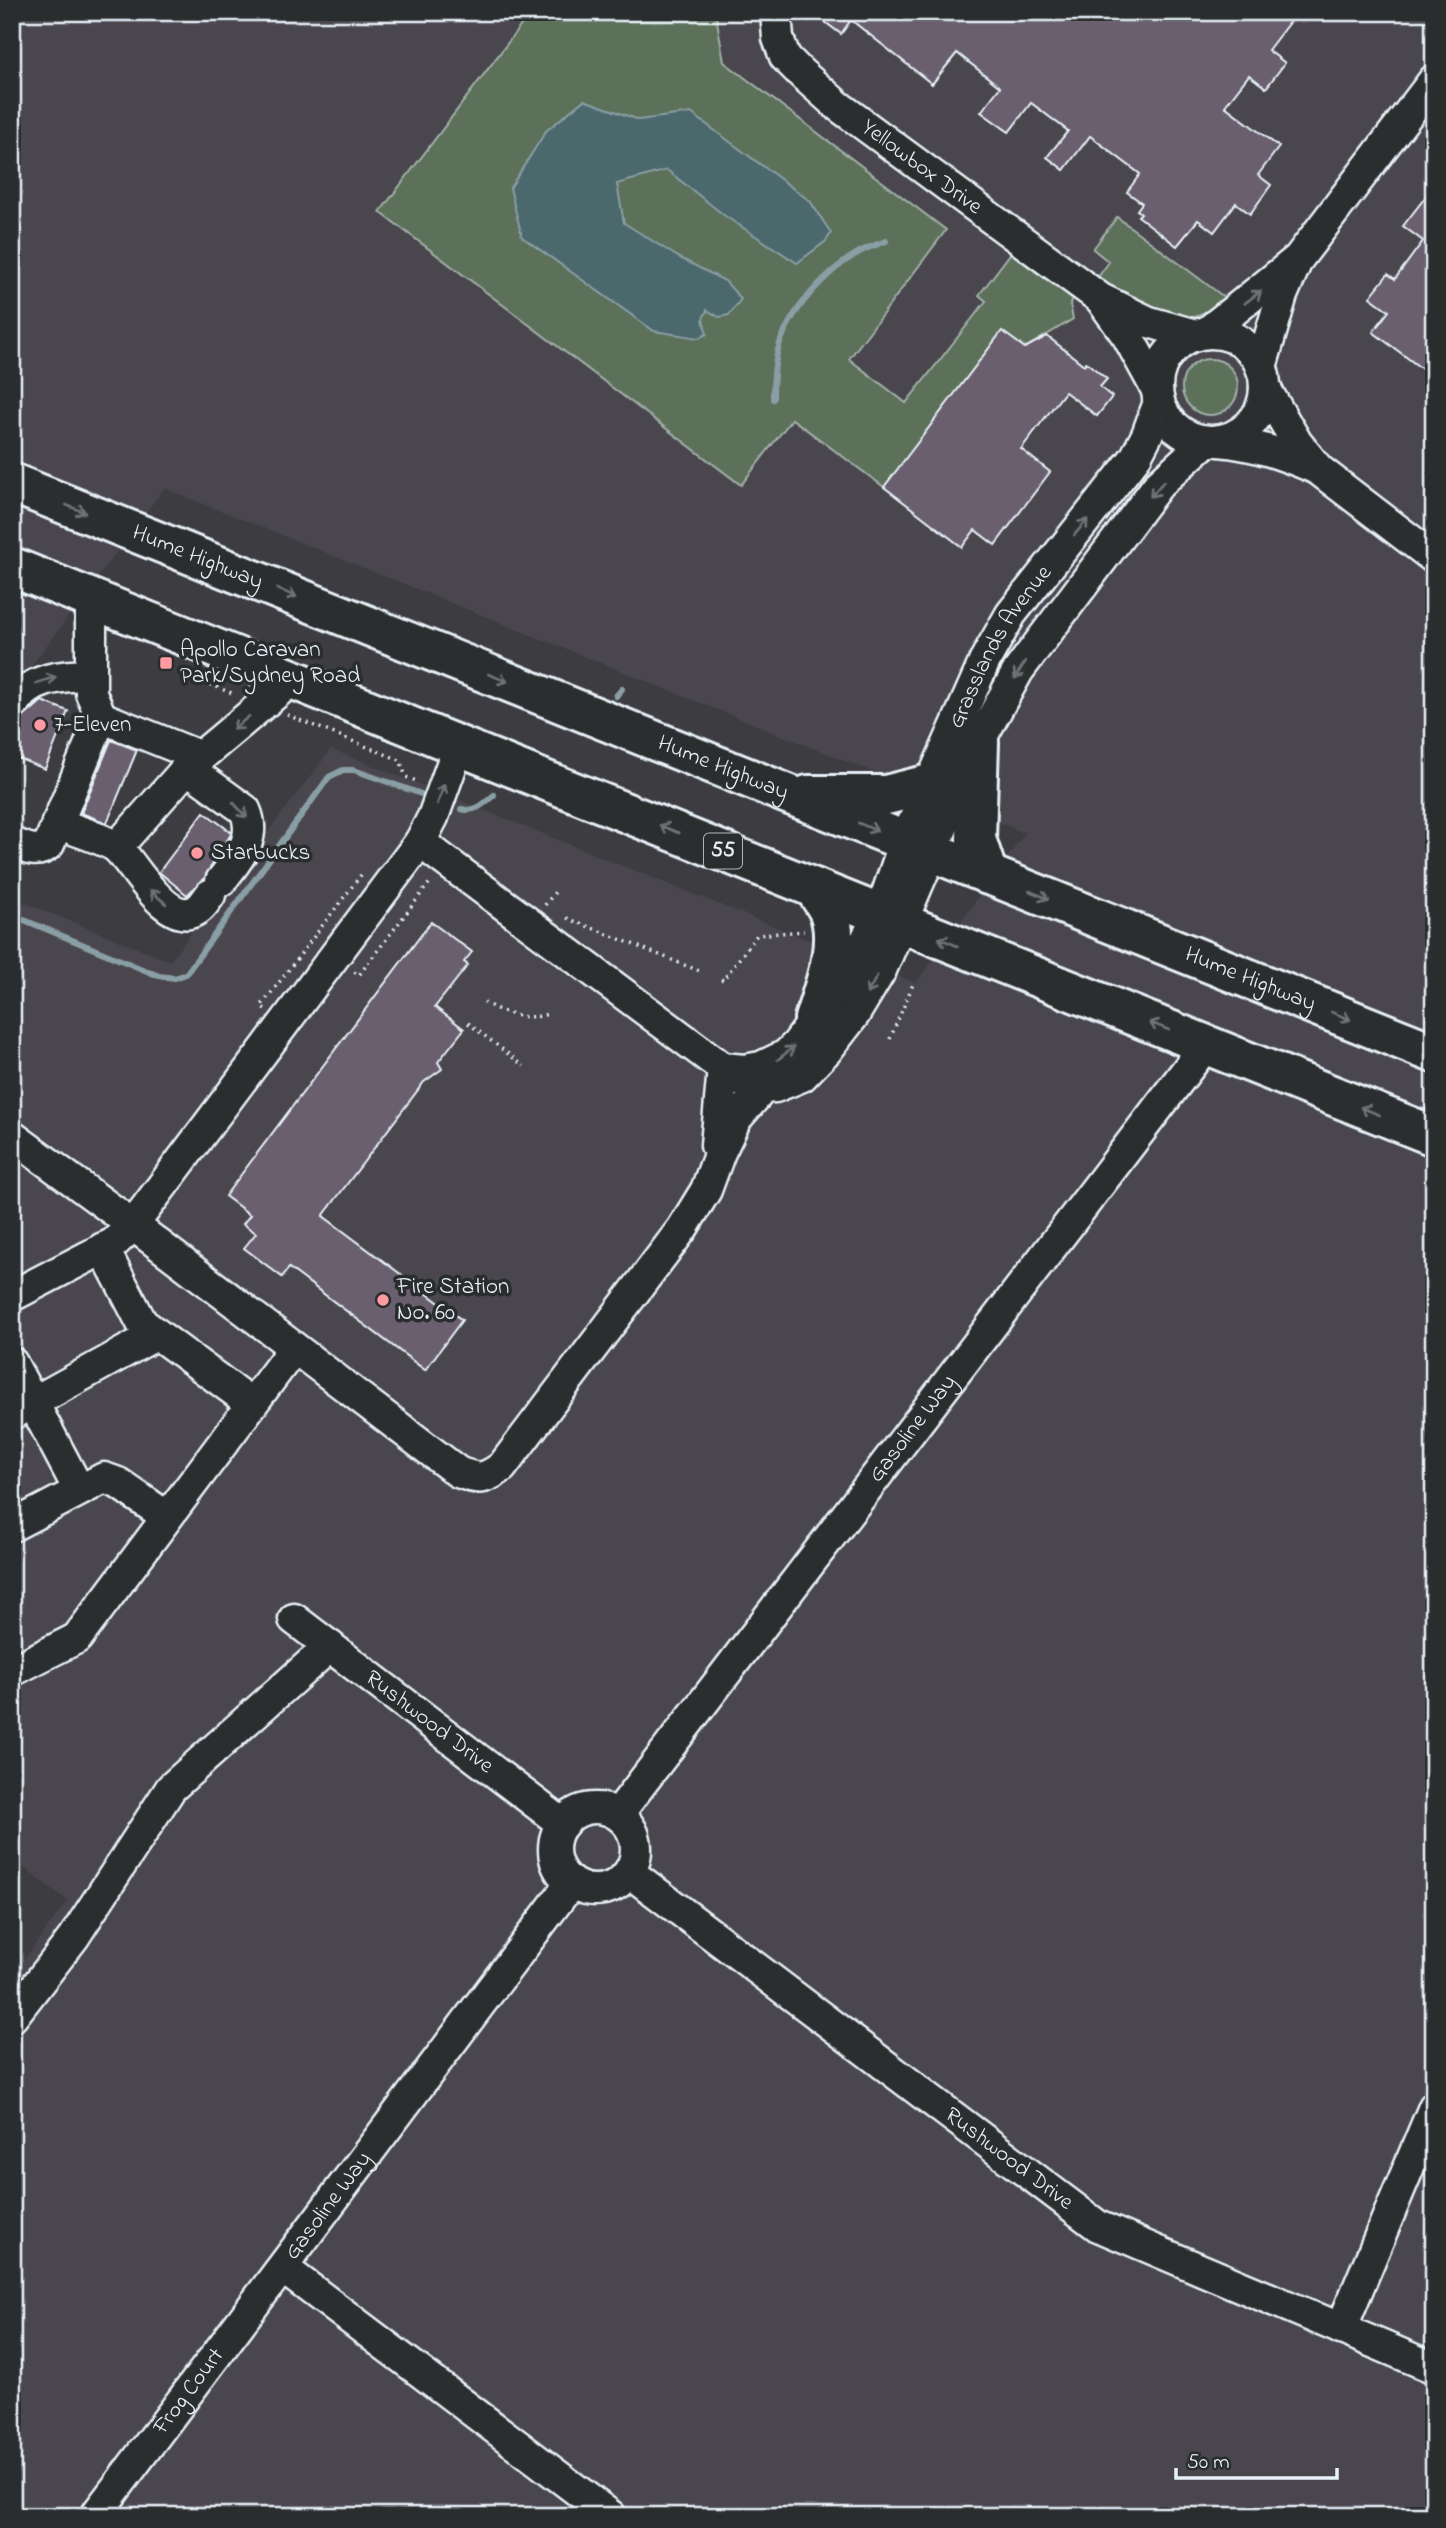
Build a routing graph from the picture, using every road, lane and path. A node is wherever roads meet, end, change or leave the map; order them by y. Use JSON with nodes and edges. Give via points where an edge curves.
{"nodes":[{"id":1,"x":776,"y":12,"type":"edge"},
{"id":2,"x":1434,"y":80,"type":"edge"},
{"id":3,"x":1298,"y":259,"type":"junction"},
{"id":4,"x":1101,"y":299,"type":"junction"},
{"id":5,"x":1201,"y":334,"type":"junction"},
{"id":6,"x":1263,"y":378,"type":"junction"},
{"id":7,"x":1158,"y":396,"type":"junction"},
{"id":8,"x":1211,"y":441,"type":"junction"},
{"id":9,"x":1319,"y":470,"type":"junction"},
{"id":10,"x":12,"y":484,"type":"edge"},
{"id":11,"x":1434,"y":558,"type":"edge"},
{"id":12,"x":1054,"y":559,"type":"junction"},
{"id":13,"x":12,"y":567,"type":"edge"},
{"id":14,"x":1083,"y":582,"type":"junction"},
{"id":15,"x":91,"y":599,"type":"junction"},
{"id":16,"x":184,"y":674,"type":"dead end"},
{"id":17,"x":89,"y":675,"type":"junction"},
{"id":18,"x":293,"y":679,"type":"junction"},
{"id":19,"x":12,"y":705,"type":"edge"},
{"id":20,"x":262,"y":705,"type":"junction"},
{"id":21,"x":101,"y":717,"type":"junction"},
{"id":22,"x":979,"y":742,"type":"junction"},
{"id":23,"x":459,"y":745,"type":"junction"},
{"id":24,"x":194,"y":762,"type":"junction"},
{"id":25,"x":419,"y":782,"type":"dead end"},
{"id":26,"x":930,"y":784,"type":"junction"},
{"id":27,"x":791,"y":795,"type":"junction"},
{"id":28,"x":57,"y":823,"type":"junction"},
{"id":29,"x":420,"y":842,"type":"junction"},
{"id":30,"x":12,"y":843,"type":"edge"},
{"id":31,"x":117,"y":846,"type":"junction"},
{"id":32,"x":918,"y":846,"type":"junction"},
{"id":33,"x":988,"y":875,"type":"junction"},
{"id":34,"x":814,"y":888,"type":"junction"},
{"id":35,"x":555,"y":913,"type":"dead end"},
{"id":36,"x":890,"y":919,"type":"junction"},
{"id":37,"x":815,"y":932,"type":"dead end"},
{"id":38,"x":702,"y":972,"type":"dead end"},
{"id":39,"x":721,"y":979,"type":"dead end"},
{"id":40,"x":914,"y":982,"type":"dead end"},
{"id":41,"x":484,"y":1002,"type":"dead end"},
{"id":42,"x":550,"y":1013,"type":"dead end"},
{"id":43,"x":814,"y":1018,"type":"junction"},
{"id":44,"x":468,"y":1023,"type":"dead end"},
{"id":45,"x":890,"y":1039,"type":"dead end"},
{"id":46,"x":1206,"y":1045,"type":"junction"},
{"id":47,"x":1434,"y":1053,"type":"edge"},
{"id":48,"x":524,"y":1066,"type":"dead end"},
{"id":49,"x":723,"y":1068,"type":"junction"},
{"id":50,"x":762,"y":1088,"type":"junction"},
{"id":51,"x":12,"y":1136,"type":"edge"},
{"id":52,"x":1434,"y":1136,"type":"edge"},
{"id":53,"x":713,"y":1174,"type":"junction"},
{"id":54,"x":133,"y":1225,"type":"junction"},
{"id":55,"x":103,"y":1248,"type":"junction"},
{"id":56,"x":12,"y":1296,"type":"edge"},
{"id":57,"x":157,"y":1334,"type":"junction"},
{"id":58,"x":294,"y":1348,"type":"junction"},
{"id":59,"x":12,"y":1363,"type":"edge"},
{"id":60,"x":252,"y":1404,"type":"junction"},
{"id":61,"x":23,"y":1409,"type":"edge"},
{"id":62,"x":79,"y":1490,"type":"junction"},
{"id":63,"x":167,"y":1517,"type":"junction"},
{"id":64,"x":12,"y":1526,"type":"edge"},
{"id":65,"x":294,"y":1619,"type":"dead end"},
{"id":66,"x":330,"y":1646,"type":"junction"},
{"id":67,"x":13,"y":1669,"type":"edge"},
{"id":68,"x":618,"y":1814,"type":"junction"},
{"id":69,"x":563,"y":1824,"type":"junction"},
{"id":70,"x":629,"y":1872,"type":"junction"},
{"id":71,"x":571,"y":1882,"type":"junction"},
{"id":72,"x":12,"y":2017,"type":"edge"},
{"id":73,"x":1434,"y":2107,"type":"edge"},
{"id":74,"x":283,"y":2268,"type":"junction"},
{"id":75,"x":1341,"y":2329,"type":"junction"},
{"id":76,"x":1434,"y":2368,"type":"edge"},
{"id":77,"x":95,"y":2516,"type":"edge"},
{"id":78,"x":611,"y":2516,"type":"edge"}],
"edges":[{"from":1,"to":4,"type":"street","name":"Yellowbox Drive","via":[[785,57],[802,75]]},
{"from":2,"to":3,"type":"street"},
{"from":5,"to":3,"type":"street","one_way":true},
{"from":3,"to":6,"type":"street","via":[[1282,295]]},
{"from":4,"to":5,"type":"street","via":[[1149,322]]},
{"from":4,"to":7,"type":"street","via":[[1128,337]]},
{"from":5,"to":6,"type":"street","via":[[1224,334],[1240,341],[1253,353]]},
{"from":5,"to":7,"type":"street","via":[[1179,343],[1167,356],[1159,372]]},
{"from":6,"to":8,"type":"street","via":[[1263,403],[1256,417],[1239,433]]},
{"from":6,"to":9,"type":"street","via":[[1297,443]]},
{"from":7,"to":8,"type":"street","via":[[1176,429]]},
{"from":12,"to":7,"type":"street","name":"Grasslands Avenue","one_way":true,"via":[[1135,458]]},
{"from":8,"to":9,"type":"street","via":[[1247,443]]},
{"from":8,"to":14,"type":"street","name":"Grasslands Avenue","one_way":true,"via":[[1160,484]]},
{"from":9,"to":11,"type":"street"},
{"from":10,"to":27,"type":"highway","name":"Hume Highway","one_way":true},
{"from":12,"to":14,"type":"street"},
{"from":12,"to":26,"type":"street","name":"Grasslands Avenue","via":[[1011,614],[986,658]]},
{"from":13,"to":15,"type":"highway","number":"55"},
{"from":14,"to":22,"type":"street","name":"Grasslands Avenue","one_way":true,"via":[[1018,671]]},
{"from":15,"to":17,"type":"street"},
{"from":15,"to":18,"type":"highway","number":"55"},
{"from":16,"to":20,"type":"path"},
{"from":19,"to":17,"type":"street","one_way":true,"via":[[37,682]]},
{"from":17,"to":21,"type":"street"},
{"from":18,"to":20,"type":"street"},
{"from":18,"to":23,"type":"highway","number":"55"},
{"from":20,"to":24,"type":"street","one_way":true},
{"from":20,"to":25,"type":"path","via":[[400,760],[407,777]]},
{"from":21,"to":24,"type":"street"},
{"from":21,"to":28,"type":"street"},
{"from":22,"to":32,"type":"street","name":"Grasslands Avenue"},
{"from":22,"to":33,"type":"highway","via":[[976,839]]},
{"from":29,"to":23,"type":"street","one_way":true},
{"from":34,"to":23,"type":"highway","number":"55","one_way":true},
{"from":24,"to":31,"type":"street"},
{"from":24,"to":31,"type":"street","one_way":true,"via":[[249,820],[249,839],[195,911],[176,911],[146,887]]},
{"from":26,"to":27,"type":"highway","via":[[887,795]]},
{"from":26,"to":32,"type":"street","name":"Grasslands Avenue"},
{"from":27,"to":32,"type":"highway","name":"Hume Highway","one_way":true},
{"from":28,"to":30,"type":"street","via":[[43,849]]},
{"from":28,"to":31,"type":"street"},
{"from":29,"to":49,"type":"street"},
{"from":29,"to":54,"type":"street"},
{"from":32,"to":33,"type":"highway","name":"Hume Highway"},
{"from":32,"to":36,"type":"street","name":"Grasslands Avenue"},
{"from":33,"to":47,"type":"highway","name":"Hume Highway","one_way":true},
{"from":34,"to":36,"type":"highway","number":"55"},
{"from":34,"to":43,"type":"highway","via":[[828,909],[832,934]]},
{"from":35,"to":38,"type":"path"},
{"from":36,"to":43,"type":"street"},
{"from":46,"to":36,"type":"highway","number":"55","one_way":true},
{"from":36,"to":50,"type":"street","one_way":true,"via":[[881,970],[827,1050],[795,1080]]},
{"from":37,"to":39,"type":"path","via":[[757,935]]},
{"from":40,"to":45,"type":"path"},
{"from":41,"to":42,"type":"path","via":[[516,1015]]},
{"from":49,"to":43,"type":"street","one_way":true,"via":[[744,1070],[774,1062],[797,1044]]},
{"from":44,"to":48,"type":"path"},
{"from":52,"to":46,"type":"highway","number":"55","one_way":true},
{"from":46,"to":68,"type":"street","name":"Gasoline Way"},
{"from":49,"to":50,"type":"street","via":[[738,1080]]},
{"from":49,"to":53,"type":"street"},
{"from":50,"to":53,"type":"street","via":[[736,1119]]},
{"from":51,"to":54,"type":"street"},
{"from":53,"to":58,"type":"street","via":[[674,1240],[502,1467],[487,1478],[458,1472]]},
{"from":54,"to":55,"type":"street"},
{"from":54,"to":58,"type":"street"},
{"from":55,"to":56,"type":"street"},
{"from":55,"to":57,"type":"street","via":[[142,1323]]},
{"from":57,"to":60,"type":"street"},
{"from":57,"to":61,"type":"street"},
{"from":58,"to":60,"type":"street"},
{"from":59,"to":61,"type":"street"},
{"from":60,"to":63,"type":"street"},
{"from":61,"to":62,"type":"street"},
{"from":62,"to":63,"type":"street","via":[[104,1478]]},
{"from":62,"to":64,"type":"street"},
{"from":63,"to":67,"type":"street","via":[[77,1638]]},
{"from":65,"to":66,"type":"street","name":"Rushwood Drive"},
{"from":66,"to":69,"type":"street","name":"Rushwood Drive"},
{"from":66,"to":72,"type":"street","via":[[171,1788],[74,1937]]},
{"from":68,"to":69,"type":"street","via":[[594,1808],[572,1815]]},
{"from":68,"to":70,"type":"street","via":[[628,1823],[637,1847]]},
{"from":69,"to":71,"type":"street","via":[[554,1848],[562,1873]]},
{"from":70,"to":71,"type":"street","via":[[620,1882],[596,1891]]},
{"from":70,"to":75,"type":"street","name":"Rushwood Drive","via":[[1098,2226]]},
{"from":71,"to":74,"type":"street","name":"Gasoline Way"},
{"from":73,"to":75,"type":"street"},
{"from":74,"to":77,"type":"street","name":"Frog Court"},
{"from":74,"to":78,"type":"street","name":"Gasoline Way"},
{"from":75,"to":76,"type":"street","name":"Rushwood Drive"}]}
